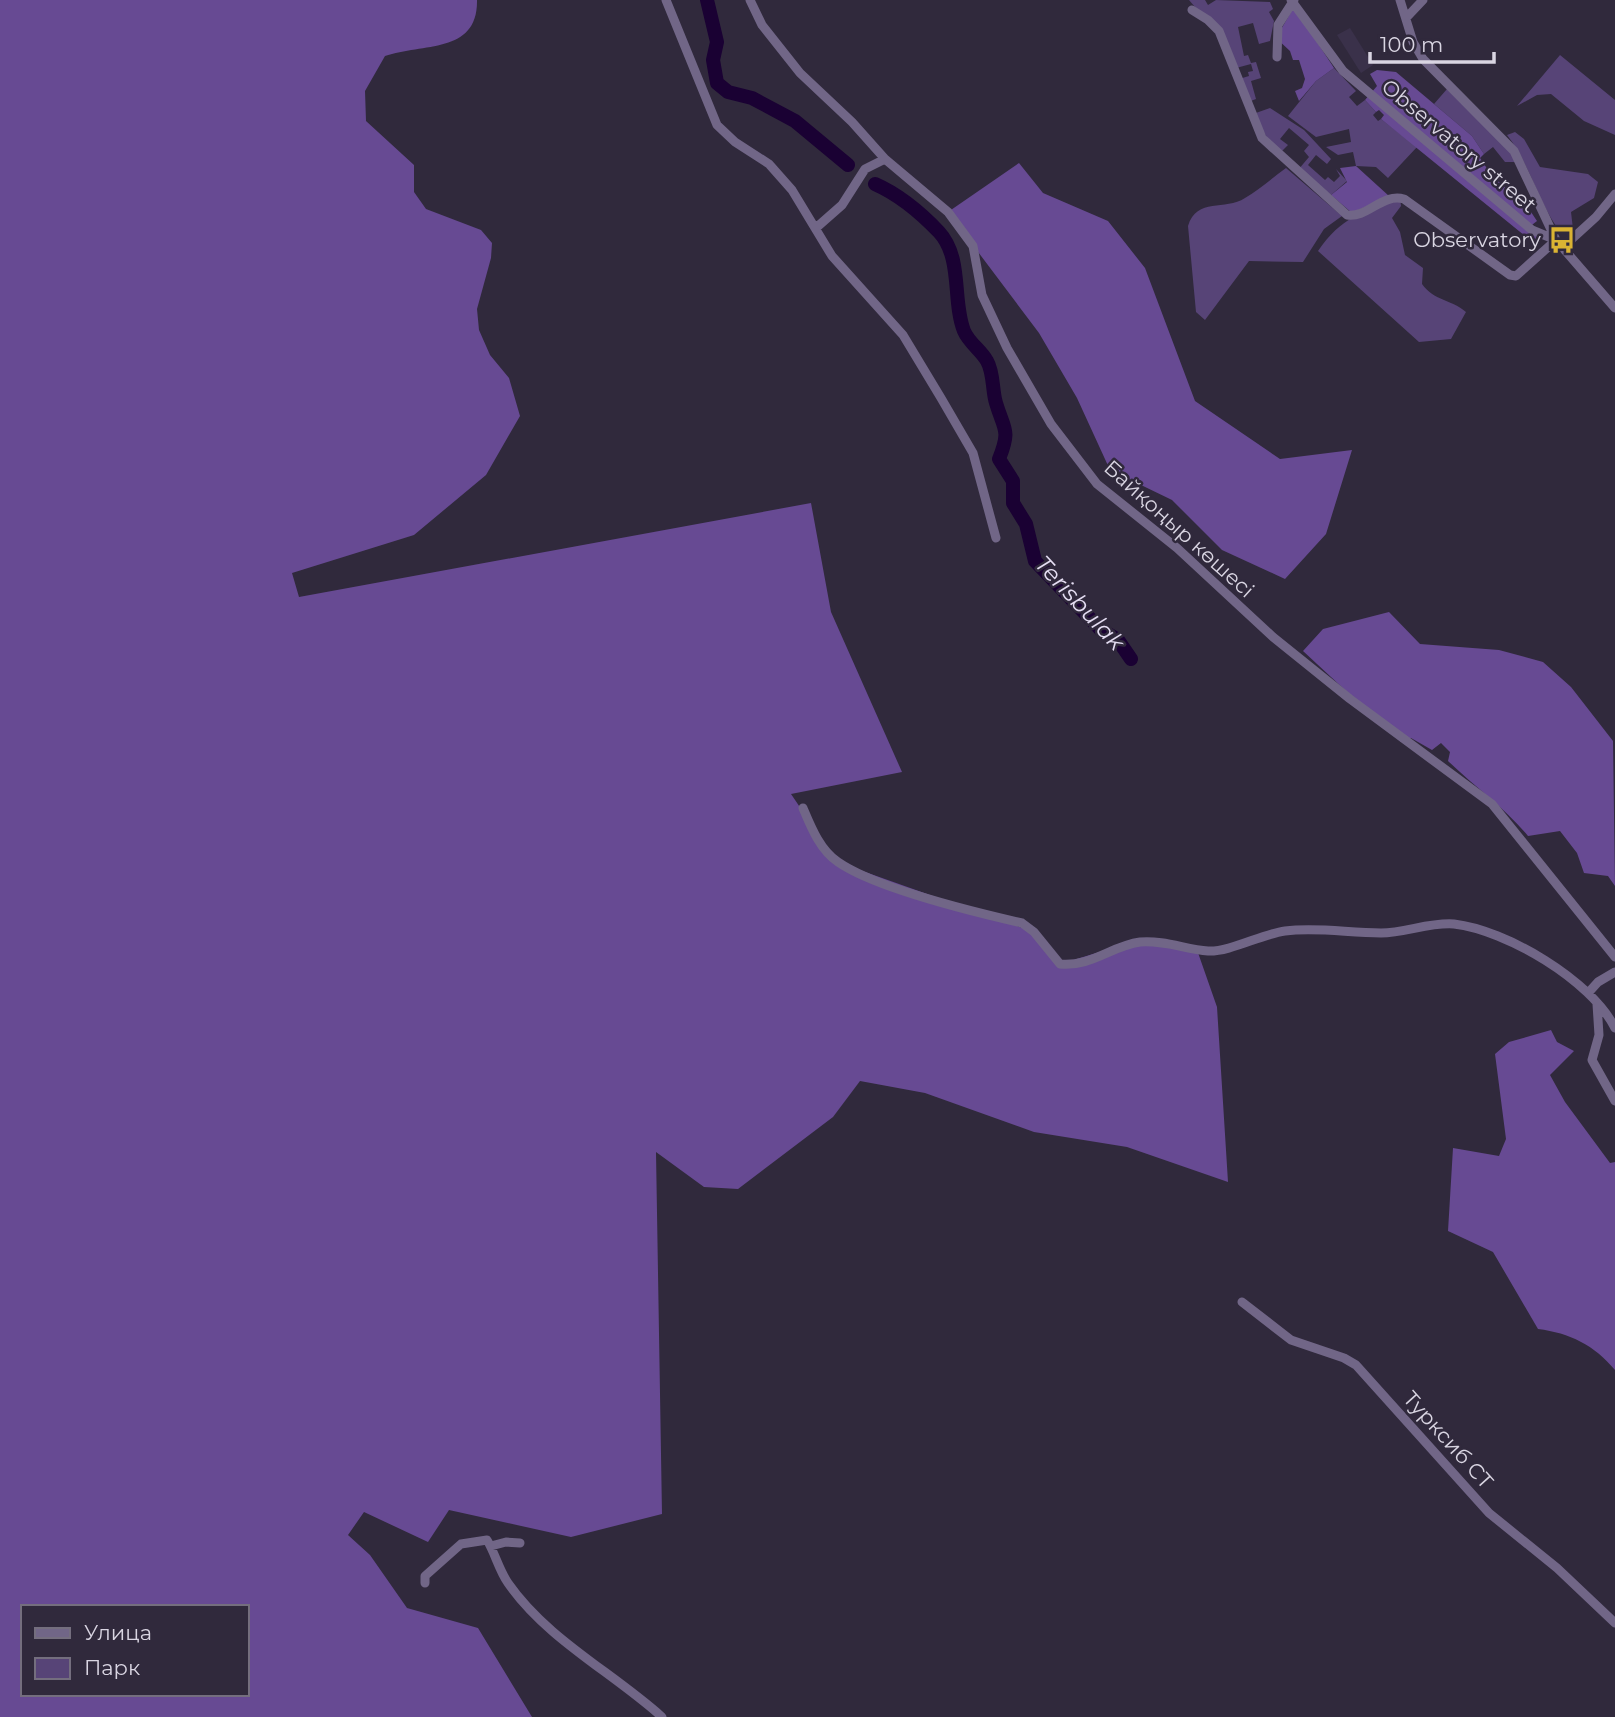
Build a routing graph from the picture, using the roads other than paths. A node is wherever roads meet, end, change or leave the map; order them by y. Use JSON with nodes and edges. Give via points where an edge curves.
{"nodes":[{"id":1,"x":666,"y":0,"type":"edge"},
{"id":2,"x":750,"y":0,"type":"edge"},
{"id":3,"x":1400,"y":0,"type":"edge"},
{"id":4,"x":1423,"y":0,"type":"edge"},
{"id":5,"x":1293,"y":1,"type":"edge"},
{"id":6,"x":1192,"y":10,"type":"dead end"},
{"id":7,"x":1406,"y":18,"type":"junction"},
{"id":8,"x":1277,"y":57,"type":"dead end"},
{"id":9,"x":885,"y":159,"type":"junction"},
{"id":10,"x":1615,"y":194,"type":"edge"},
{"id":11,"x":817,"y":227,"type":"junction"},
{"id":12,"x":1559,"y":244,"type":"junction"},
{"id":13,"x":1615,"y":308,"type":"edge"},
{"id":14,"x":996,"y":538,"type":"dead end"},
{"id":15,"x":803,"y":808,"type":"dead end"},
{"id":16,"x":1615,"y":957,"type":"edge"},
{"id":17,"x":1615,"y":972,"type":"edge"},
{"id":18,"x":1589,"y":992,"type":"junction"},
{"id":19,"x":1597,"y":1002,"type":"junction"},
{"id":20,"x":1615,"y":1028,"type":"edge"},
{"id":21,"x":1615,"y":1101,"type":"edge"},
{"id":22,"x":1242,"y":1302,"type":"dead end"},
{"id":23,"x":520,"y":1543,"type":"dead end"},
{"id":24,"x":491,"y":1546,"type":"junction"},
{"id":25,"x":425,"y":1583,"type":"dead end"},
{"id":26,"x":1615,"y":1623,"type":"edge"},
{"id":27,"x":662,"y":1717,"type":"edge"}],
"edges":[{"from":1,"to":11,"type":"street","via":[[717,125],[769,164]]},
{"from":2,"to":9,"type":"street","name":"Байқоңыр көшесі","via":[[762,25],[800,73]]},
{"from":3,"to":7,"type":"street"},
{"from":4,"to":7,"type":"street"},
{"from":5,"to":8,"type":"street","name":"Observatory street","via":[[1278,25]]},
{"from":5,"to":12,"type":"street","name":"Observatory street","via":[[1343,71],[1532,230]]},
{"from":6,"to":12,"type":"street","via":[[1219,31],[1262,138],[1347,215],[1400,197],[1516,276]]},
{"from":7,"to":12,"type":"street","via":[[1423,59],[1514,151]]},
{"from":9,"to":11,"type":"street","via":[[865,169],[842,205]]},
{"from":9,"to":16,"type":"street","name":"Байқоңыр көшесі","via":[[948,212],[973,246],[982,295],[1007,348],[1051,424],[1097,484],[1177,548],[1293,653],[1492,804]]},
{"from":10,"to":12,"type":"street","via":[[1596,217]]},
{"from":11,"to":14,"type":"street","via":[[832,256],[903,335],[967,442]]},
{"from":12,"to":13,"type":"street"},
{"from":15,"to":18,"type":"street","via":[[815,837],[837,862],[883,883],[1022,923],[1060,964],[1074,965],[1143,942],[1209,951],[1284,931],[1324,928],[1396,933],[1452,924],[1484,930],[1514,944]]},
{"from":17,"to":18,"type":"street"},
{"from":18,"to":19,"type":"street"},
{"from":19,"to":20,"type":"street"},
{"from":19,"to":21,"type":"street","via":[[1599,1035],[1592,1060]]},
{"from":22,"to":26,"type":"street","name":"Турксиб СТ","via":[[1292,1340],[1356,1365],[1489,1513]]},
{"from":23,"to":24,"type":"street"},
{"from":24,"to":25,"type":"street","via":[[487,1540],[461,1544],[425,1576]]},
{"from":24,"to":27,"type":"street","via":[[507,1582],[549,1626]]}]}
